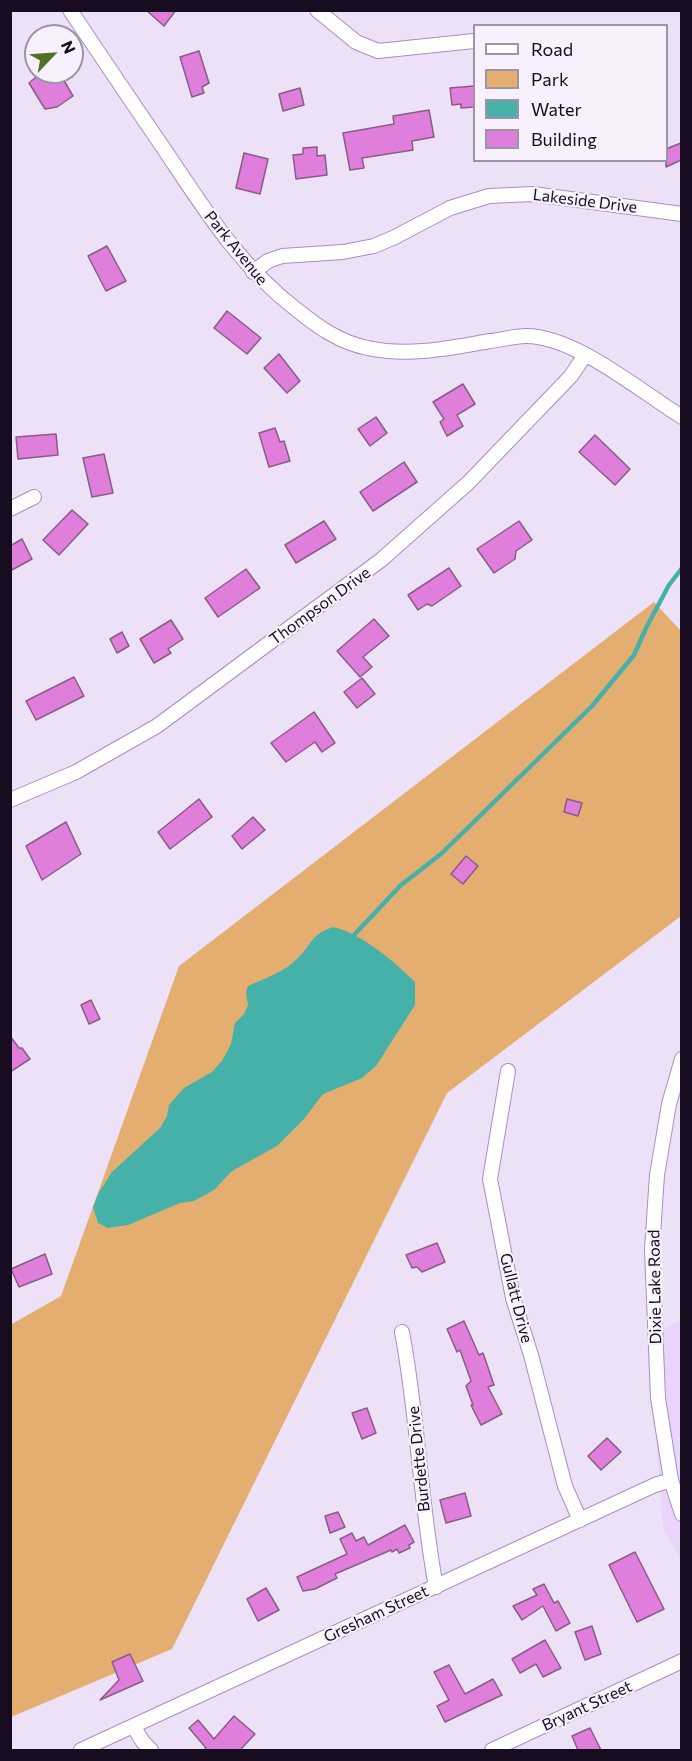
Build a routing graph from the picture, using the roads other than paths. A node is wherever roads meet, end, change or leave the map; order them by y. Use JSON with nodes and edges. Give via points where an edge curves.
{"nodes":[{"id":1,"x":70,"y":10,"type":"edge"},
{"id":2,"x":317,"y":10,"type":"edge"},
{"id":3,"x":473,"y":41,"type":"edge"},
{"id":4,"x":681,"y":213,"type":"edge"},
{"id":5,"x":253,"y":272,"type":"junction"},
{"id":6,"x":585,"y":355,"type":"junction"},
{"id":7,"x":681,"y":417,"type":"edge"},
{"id":8,"x":34,"y":497,"type":"dead end"},
{"id":9,"x":10,"y":509,"type":"edge"},
{"id":10,"x":10,"y":800,"type":"edge"},
{"id":11,"x":681,"y":1059,"type":"edge"},
{"id":12,"x":508,"y":1071,"type":"dead end"},
{"id":13,"x":402,"y":1332,"type":"dead end"},
{"id":14,"x":671,"y":1480,"type":"junction"},
{"id":15,"x":681,"y":1514,"type":"edge"},
{"id":16,"x":580,"y":1520,"type":"junction"},
{"id":17,"x":436,"y":1587,"type":"junction"},
{"id":18,"x":681,"y":1661,"type":"edge"},
{"id":19,"x":133,"y":1726,"type":"junction"},
{"id":20,"x":81,"y":1750,"type":"edge"},
{"id":21,"x":152,"y":1750,"type":"edge"},
{"id":22,"x":492,"y":1750,"type":"edge"}],
"edges":[{"from":1,"to":5,"type":"street","name":"Park Avenue","via":[[220,232]]},
{"from":2,"to":3,"type":"street","via":[[356,42],[378,51]]},
{"from":4,"to":5,"type":"street","name":"Lakeside Drive","via":[[533,194],[489,196],[450,207],[374,246],[282,256]]},
{"from":5,"to":6,"type":"street","name":"Park Avenue","via":[[316,326],[366,348],[418,352],[526,336],[553,340]]},
{"from":6,"to":7,"type":"street","name":"Park Avenue"},
{"from":6,"to":10,"type":"street","name":"Thompson Drive","via":[[571,376],[468,483],[381,560],[157,726],[76,772]]},
{"from":8,"to":9,"type":"street"},
{"from":11,"to":14,"type":"street","name":"Dixie Lake Road","via":[[657,1175],[652,1250],[658,1398]]},
{"from":12,"to":16,"type":"street","name":"Gullatt Drive","via":[[490,1179],[513,1298],[565,1486]]},
{"from":13,"to":17,"type":"street","name":"Burdette Drive"},
{"from":14,"to":15,"type":"street","name":"Dixie Lake Road"},
{"from":14,"to":16,"type":"street","name":"Gresham Street"},
{"from":16,"to":17,"type":"street","name":"Gresham Street"},
{"from":17,"to":19,"type":"street","name":"Gresham Street"},
{"from":18,"to":22,"type":"street","name":"Bryant Street"},
{"from":19,"to":20,"type":"street","name":"Gresham Street"},
{"from":19,"to":21,"type":"street"}]}
